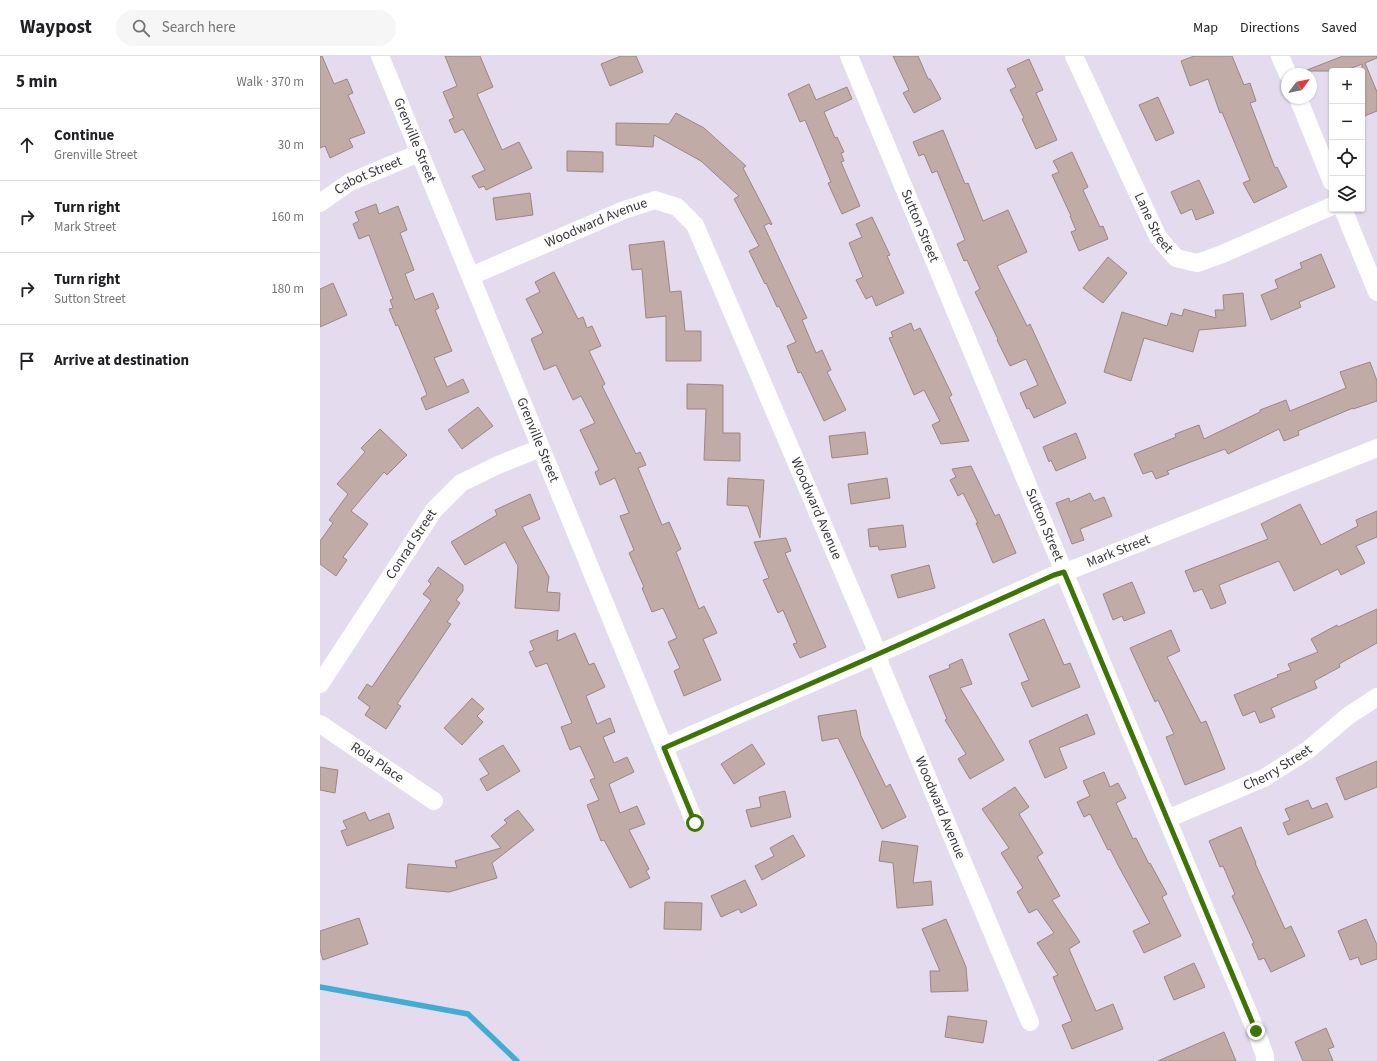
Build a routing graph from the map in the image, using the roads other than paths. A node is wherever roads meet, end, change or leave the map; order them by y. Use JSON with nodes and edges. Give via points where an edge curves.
{"nodes":[{"id":1,"x":380,"y":56,"type":"edge"},
{"id":2,"x":849,"y":56,"type":"edge"},
{"id":3,"x":1074,"y":56,"type":"edge"},
{"id":4,"x":1280,"y":56,"type":"edge"},
{"id":5,"x":1285,"y":68,"type":"edge"},
{"id":6,"x":1300,"y":104,"type":"edge"},
{"id":7,"x":419,"y":153,"type":"junction"},
{"id":8,"x":1330,"y":176,"type":"edge"},
{"id":9,"x":320,"y":203,"type":"edge"},
{"id":10,"x":1329,"y":207,"type":"edge"},
{"id":11,"x":1344,"y":212,"type":"edge"},
{"id":12,"x":471,"y":276,"type":"junction"},
{"id":13,"x":1377,"y":292,"type":"edge"},
{"id":14,"x":541,"y":448,"type":"junction"},
{"id":15,"x":1377,"y":448,"type":"edge"},
{"id":16,"x":1064,"y":572,"type":"junction"},
{"id":17,"x":876,"y":655,"type":"junction"},
{"id":18,"x":320,"y":684,"type":"edge"},
{"id":19,"x":1377,"y":697,"type":"edge"},
{"id":20,"x":320,"y":724,"type":"edge"},
{"id":21,"x":664,"y":748,"type":"junction"},
{"id":22,"x":434,"y":801,"type":"dead end"},
{"id":23,"x":1167,"y":819,"type":"junction"},
{"id":24,"x":695,"y":823,"type":"dead end"},
{"id":25,"x":1030,"y":1022,"type":"dead end"},
{"id":26,"x":1265,"y":1061,"type":"edge"}],
"edges":[{"from":1,"to":7,"type":"street","name":"Grenville Street"},
{"from":2,"to":16,"type":"street","name":"Sutton Street"},
{"from":3,"to":10,"type":"street","name":"Lane Street","via":[[1158,237],[1176,258],[1197,263]]},
{"from":4,"to":5,"type":"street"},
{"from":6,"to":8,"type":"street"},
{"from":7,"to":9,"type":"street","name":"Cabot Street","via":[[350,182]]},
{"from":7,"to":12,"type":"street","name":"Grenville Street"},
{"from":11,"to":13,"type":"street"},
{"from":12,"to":14,"type":"street","name":"Grenville Street"},
{"from":12,"to":17,"type":"street","name":"Woodward Avenue","via":[[624,210],[655,200],[677,207],[695,225],[871,637]]},
{"from":14,"to":18,"type":"street","name":"Conrad Street","via":[[461,483],[434,510]]},
{"from":14,"to":21,"type":"street","name":"Grenville Street"},
{"from":15,"to":16,"type":"street","name":"Mark Street"},
{"from":16,"to":17,"type":"street","name":"Mark Street"},
{"from":16,"to":23,"type":"street","name":"Sutton Street"},
{"from":17,"to":21,"type":"street","name":"Mark Street"},
{"from":17,"to":25,"type":"street","name":"Woodward Avenue"},
{"from":19,"to":23,"type":"street","name":"Cherry Street","via":[[1348,716],[1308,750],[1264,778]]},
{"from":20,"to":22,"type":"street","name":"Rola Place"},
{"from":21,"to":24,"type":"street","name":"Grenville Street"},
{"from":23,"to":26,"type":"street","name":"Sutton Street","via":[[1256,1031]]}]}
